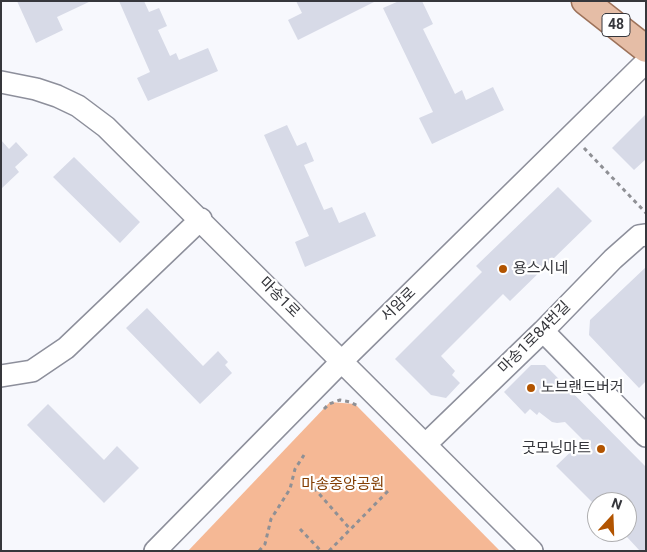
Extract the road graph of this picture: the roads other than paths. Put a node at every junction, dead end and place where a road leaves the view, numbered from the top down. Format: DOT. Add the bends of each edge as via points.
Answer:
graph roads {
  1 [pos="586,1"];
  2 [pos="646,49"];
  3 [pos="646,62"];
  4 [pos="1,82"];
  5 [pos="201,220"];
  6 [pos="646,235"];
  7 [pos="544,331"];
  8 [pos="342,361"];
  9 [pos="1,376"];
  10 [pos="646,436"];
  11 [pos="426,444"];
  12 [pos="155,551"];
  13 [pos="532,551"];
  1 -- 2 [label="main road, 48"];
  3 -- 8 [label="street, 서암로"];
  4 -- 5 [label="street, 마송1로" via="36,89 78,106 106,126"];
  5 -- 8 [label="street, 마송1로"];
  5 -- 9 [label="street" via="66,348 32,371"];
  6 -- 7 [label="street, 마송1로84번길" via="638,236 613,259"];
  7 -- 10 [label="street"];
  7 -- 11 [label="street, 마송1로84번길"];
  8 -- 11 [label="street, 마송1로"];
  8 -- 12 [label="street, 서암로"];
  11 -- 13 [label="street, 마송1로"];
}
